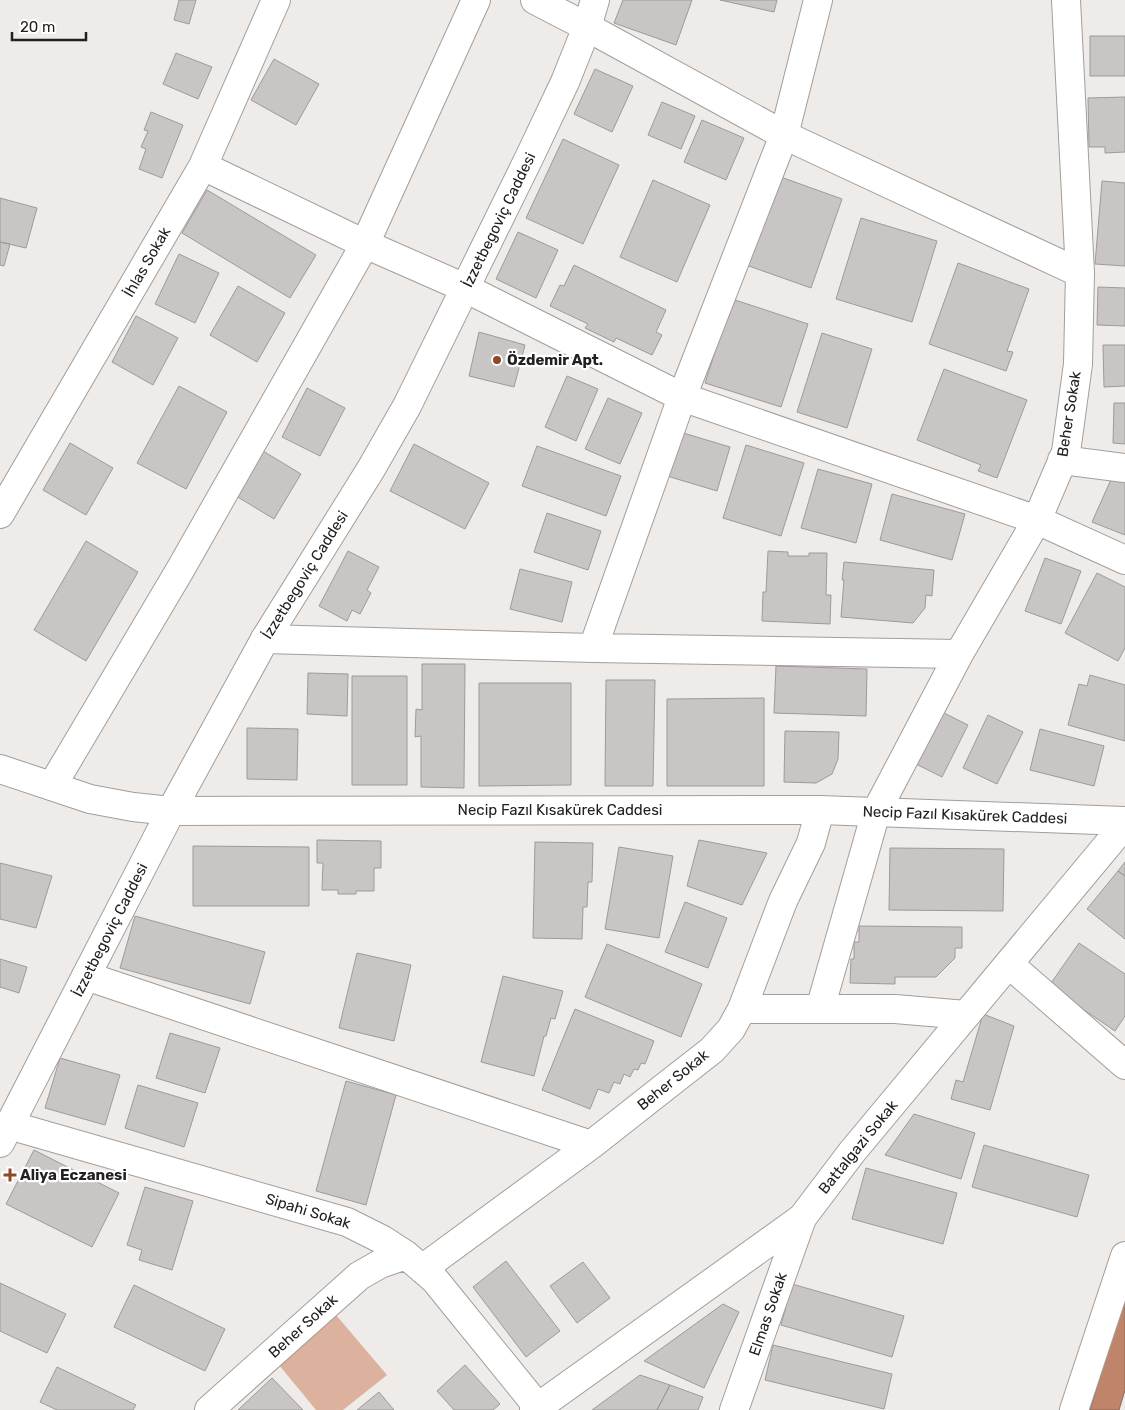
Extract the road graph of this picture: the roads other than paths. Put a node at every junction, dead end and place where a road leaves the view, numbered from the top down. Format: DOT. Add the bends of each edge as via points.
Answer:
graph roads {
  1 [pos="276,0"];
  2 [pos="476,0"];
  3 [pos="534,0"];
  4 [pos="595,0"];
  5 [pos="818,0"];
  6 [pos="1066,0"];
  7 [pos="587,27"];
  8 [pos="784,135"];
  9 [pos="203,166"];
  10 [pos="365,244"];
  11 [pos="1080,273"];
  12 [pos="465,288"];
  13 [pos="682,397"];
  14 [pos="1062,460"];
  15 [pos="1125,468"];
  16 [pos="0,514"];
  17 [pos="1037,520"];
  18 [pos="1125,560"];
  19 [pos="265,639"];
  20 [pos="593,648"];
  21 [pos="959,654"];
  22 [pos="0,769"];
  23 [pos="52,786"];
  24 [pos="820,810"];
  25 [pos="170,811"];
  26 [pos="876,812"];
  27 [pos="1125,823"];
  28 [pos="1009,964"];
  29 [pos="86,976"];
  30 [pos="742,1008"];
  31 [pos="820,1009"];
  32 [pos="966,1015"];
  33 [pos="1125,1065"];
  34 [pos="5,1134"];
  35 [pos="590,1145"];
  36 [pos="802,1218"];
  37 [pos="1125,1256"];
  38 [pos="414,1262"];
  39 [pos="536,1409"];
  40 [pos="209,1410"];
  41 [pos="734,1410"];
  42 [pos="1074,1410"];
  1 -- 9 [label="street, İhlas Sokak"];
  2 -- 10 [label="street"];
  3 -- 7 [label="street"];
  4 -- 7 [label="street, İzzetbegoviç Caddesi"];
  5 -- 8 [label="street"];
  6 -- 11 [label="street, Beher Sokak"];
  7 -- 8 [label="street"];
  7 -- 12 [label="street, İzzetbegoviç Caddesi" via="529,158"];
  8 -- 11 [label="street"];
  8 -- 13 [label="street"];
  9 -- 10 [label="street"];
  9 -- 16 [label="street, İhlas Sokak"];
  10 -- 12 [label="street"];
  10 -- 23 [label="street" via="180,570"];
  11 -- 14 [label="street, Beher Sokak" via="1078,364"];
  12 -- 13 [label="street"];
  12 -- 19 [label="street, İzzetbegoviç Caddesi" via="380,454"];
  13 -- 17 [label="street"];
  13 -- 20 [label="street"];
  14 -- 15 [label="street"];
  14 -- 17 [label="street, Beher Sokak"];
  17 -- 18 [label="street"];
  17 -- 21 [label="street, Beher Sokak"];
  19 -- 20 [label="street"];
  19 -- 25 [label="street, İzzetbegoviç Caddesi"];
  20 -- 21 [label="street"];
  21 -- 26 [label="street, Beher Sokak"];
  22 -- 23 [label="street, Necip Fazıl Kısakürek Caddesi"];
  23 -- 25 [label="street, Necip Fazıl Kısakürek Caddesi" via="112,804"];
  24 -- 25 [label="street, Necip Fazıl Kısakürek Caddesi"];
  24 -- 26 [label="street, Necip Fazıl Kısakürek Caddesi"];
  24 -- 30 [label="street, Beher Sokak" via="811,843 783,901"];
  25 -- 29 [label="street, İzzetbegoviç Caddesi"];
  26 -- 27 [label="street, Necip Fazıl Kısakürek Caddesi"];
  26 -- 31 [label="street, Beher Sokak"];
  27 -- 28 [label="street, Battalgazi Sokak"];
  28 -- 32 [label="street, Battalgazi Sokak"];
  28 -- 33 [label="street"];
  29 -- 34 [label="street, İzzetbegoviç Caddesi"];
  29 -- 35 [label="street"];
  30 -- 31 [label="street"];
  30 -- 35 [label="street, Beher Sokak" via="731,1029 712,1050"];
  31 -- 32 [label="street" via="895,1009"];
  32 -- 36 [label="street, Battalgazi Sokak" via="852,1152"];
  34 -- 38 [label="street, Sipahi Sokak" via="347,1222 383,1240"];
  35 -- 38 [label="street, Beher Sokak"];
  36 -- 39 [label="street, Battalgazi Sokak"];
  36 -- 41 [label="street, Elmas Sokak"];
  37 -- 42 [label="street"];
  38 -- 39 [label="street, Sipahi Sokak" via="435,1280"];
  38 -- 40 [label="street, Beher Sokak" via="380,1264 359,1276"];
}
